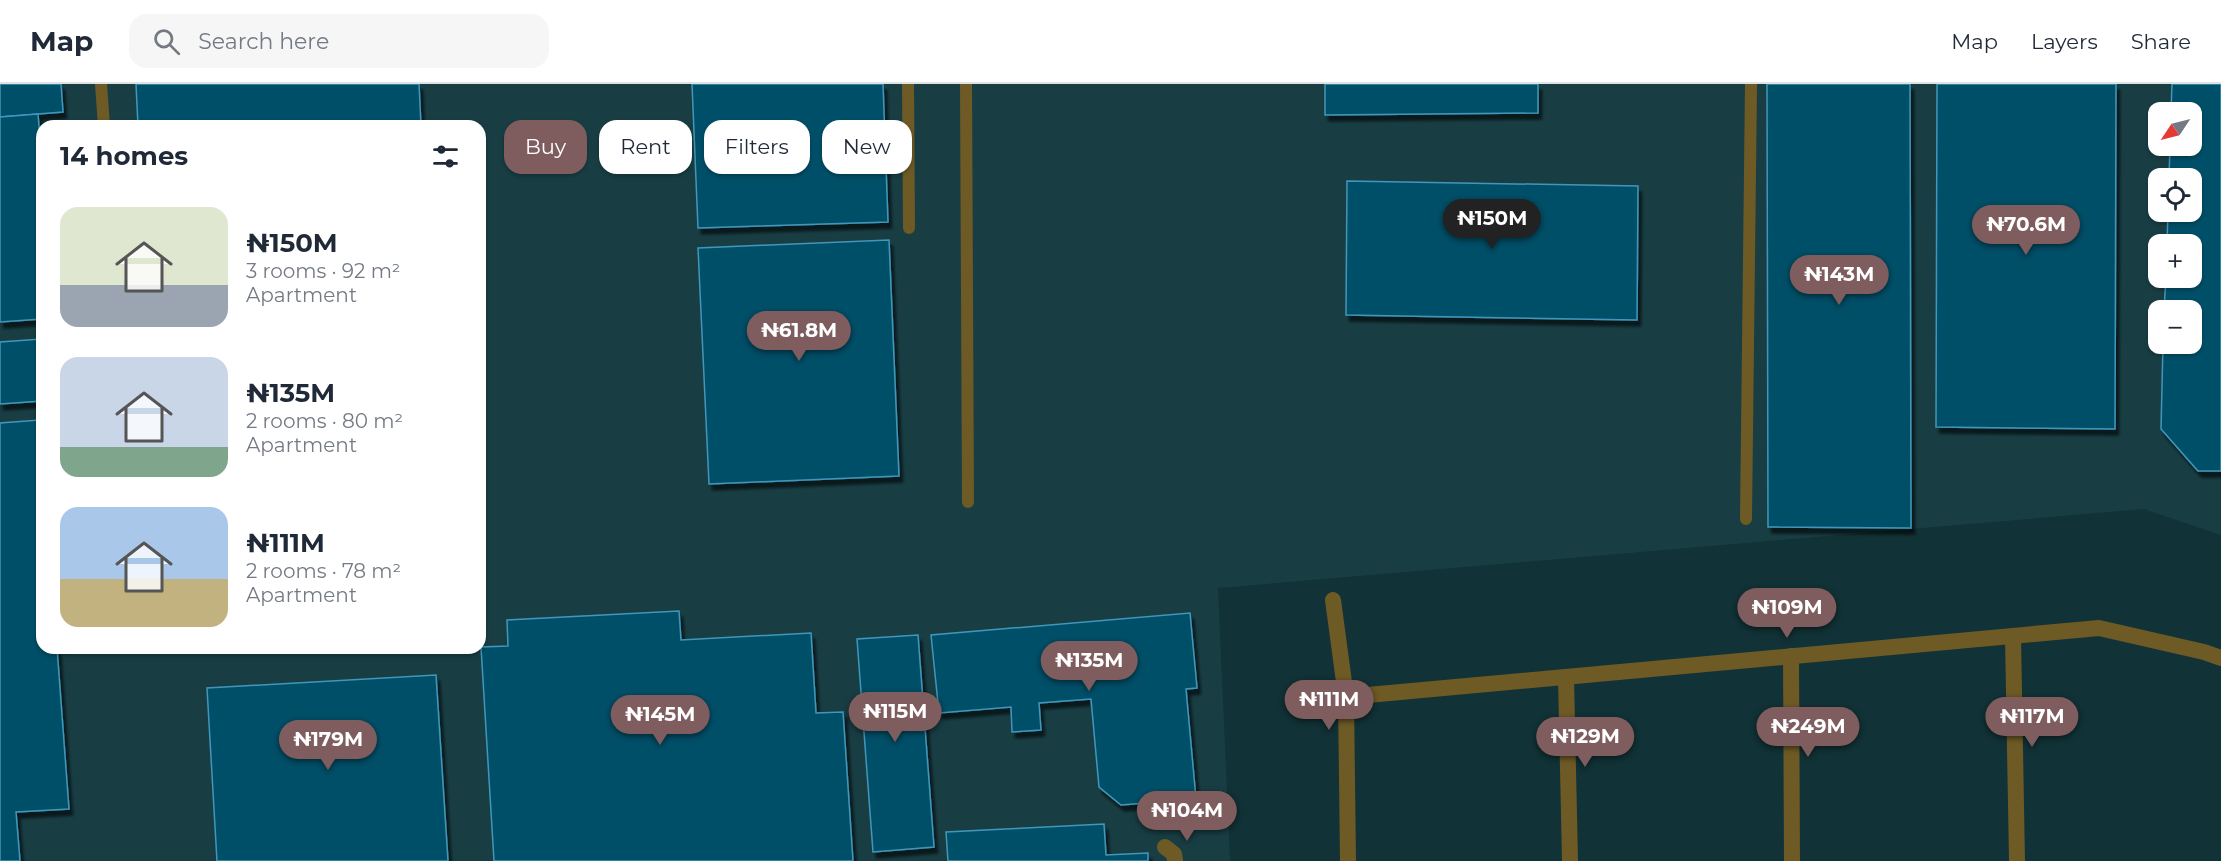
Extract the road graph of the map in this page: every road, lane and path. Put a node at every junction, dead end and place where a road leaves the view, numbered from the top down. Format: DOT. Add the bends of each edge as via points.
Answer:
graph roads {
  1 [pos="101,84"];
  2 [pos="908,84"];
  3 [pos="966,84"];
  4 [pos="1751,84"];
  5 [pos="104,120"];
  6 [pos="909,228"];
  7 [pos="968,502"];
  8 [pos="1746,519"];
  9 [pos="1333,600"];
  10 [pos="2013,636"];
  11 [pos="1791,656"];
  12 [pos="2221,658"];
  13 [pos="1566,677"];
  14 [pos="1346,697"];
  15 [pos="1165,847"];
  16 [pos="1174,861"];
  17 [pos="1348,861"];
  18 [pos="1570,861"];
  19 [pos="1792,861"];
  20 [pos="2017,861"];
  1 -- 5 [label="lane"];
  2 -- 6 [label="lane"];
  3 -- 7 [label="lane"];
  4 -- 8 [label="lane"];
  9 -- 14 [label="street"];
  10 -- 11 [label="street"];
  10 -- 12 [label="street" via="2099,628"];
  10 -- 20 [label="street"];
  11 -- 13 [label="street"];
  11 -- 19 [label="street"];
  13 -- 14 [label="street"];
  13 -- 18 [label="street"];
  14 -- 17 [label="street"];
  15 -- 16 [label="street" via="1174,854"];
}
